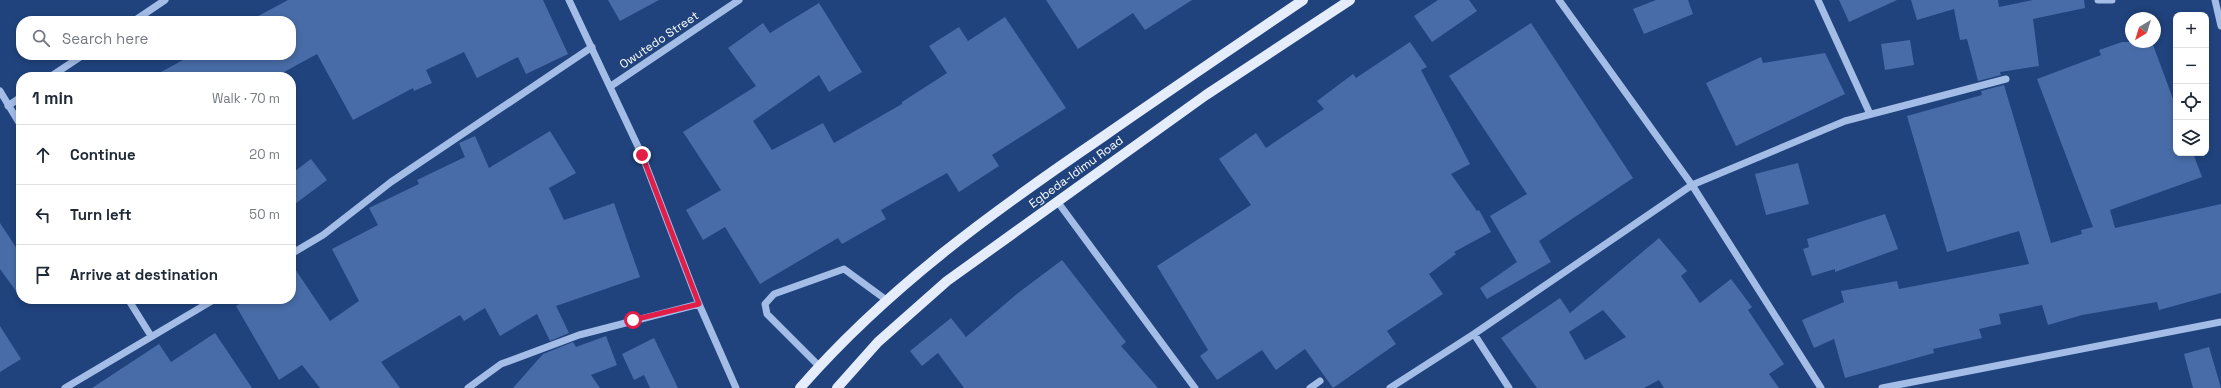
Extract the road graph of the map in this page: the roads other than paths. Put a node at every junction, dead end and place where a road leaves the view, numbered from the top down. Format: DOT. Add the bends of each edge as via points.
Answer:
graph roads {
  1 [pos="165,0"];
  2 [pos="569,0"];
  3 [pos="739,0"];
  4 [pos="1303,0"];
  5 [pos="1350,0"];
  6 [pos="1559,0"];
  7 [pos="1818,0"];
  8 [pos="2098,0"];
  9 [pos="2112,0"];
  10 [pos="2215,0"];
  11 [pos="141,16"];
  12 [pos="2221,26"];
  13 [pos="592,47"];
  14 [pos="76,60"];
  15 [pos="58,72"];
  16 [pos="2006,80"];
  17 [pos="611,86"];
  18 [pos="0,91"];
  19 [pos="16,100"];
  20 [pos="8,106"];
  21 [pos="1870,114"];
  22 [pos="16,118"];
  23 [pos="1692,185"];
  24 [pos="1057,201"];
  25 [pos="296,251"];
  26 [pos="886,299"];
  27 [pos="131,304"];
  28 [pos="206,304"];
  29 [pos="699,304"];
  30 [pos="2221,322"];
  31 [pos="1474,334"];
  32 [pos="151,336"];
  33 [pos="819,366"];
  34 [pos="1320,381"];
  35 [pos="65,388"];
  36 [pos="468,388"];
  37 [pos="736,388"];
  38 [pos="800,388"];
  39 [pos="837,388"];
  40 [pos="1195,388"];
  41 [pos="1310,388"];
  42 [pos="1390,388"];
  43 [pos="1509,388"];
  44 [pos="1821,388"];
  45 [pos="1882,388"];
  1 -- 11 [label="street"];
  2 -- 13 [label="street"];
  3 -- 17 [label="street, Owutedo Street"];
  4 -- 26 [label="main road, Egbeda-Idimu Road" via="1005,204"];
  5 -- 24 [label="main road, Egbeda-Idimu Road" via="1206,95"];
  6 -- 23 [label="street"];
  7 -- 21 [label="street"];
  8 -- 9 [label="street"];
  10 -- 12 [label="street"];
  13 -- 17 [label="street"];
  13 -- 25 [label="street" via="391,182 323,235"];
  14 -- 15 [label="street"];
  16 -- 21 [label="street"];
  17 -- 29 [label="street" via="642,155"];
  18 -- 20 [label="street"];
  19 -- 20 [label="street"];
  20 -- 22 [label="street"];
  21 -- 23 [label="street" via="1845,121"];
  23 -- 31 [label="street"];
  23 -- 44 [label="street"];
  24 -- 39 [label="main road, Egbeda-Idimu Road" via="947,281 878,342"];
  24 -- 40 [label="street"];
  26 -- 33 [label="main road, Egbeda-Idimu Road"];
  26 -- 33 [label="street" via="844,269 774,294 765,304 767,314"];
  27 -- 32 [label="street"];
  28 -- 32 [label="street"];
  29 -- 36 [label="street" via="579,335 501,364"];
  29 -- 37 [label="street"];
  30 -- 45 [label="street"];
  31 -- 42 [label="street"];
  31 -- 43 [label="street"];
  32 -- 35 [label="street"];
  33 -- 38 [label="main road, Egbeda-Idimu Road"];
  34 -- 41 [label="street"];
}
